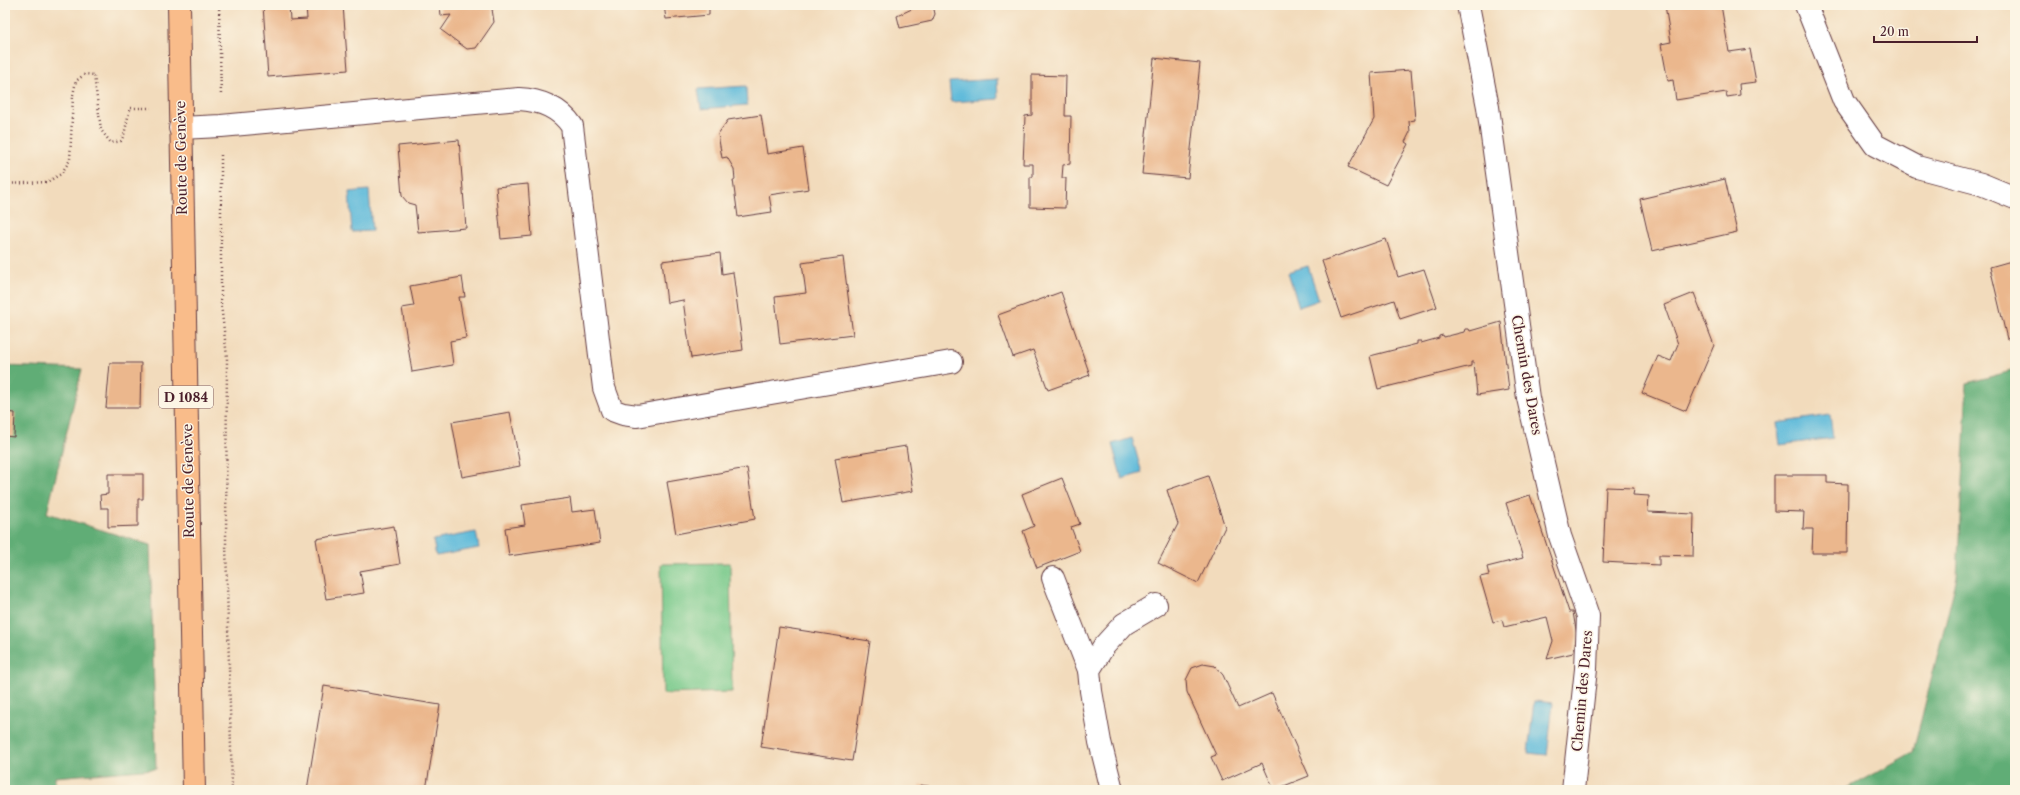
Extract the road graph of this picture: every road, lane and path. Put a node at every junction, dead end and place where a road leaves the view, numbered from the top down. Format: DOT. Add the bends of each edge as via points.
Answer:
graph roads {
  1 [pos="179,5"];
  2 [pos="219,5"];
  3 [pos="1468,5"];
  4 [pos="1806,5"];
  5 [pos="152,108"];
  6 [pos="221,126"];
  7 [pos="180,128"];
  8 [pos="5,184"];
  9 [pos="2015,198"];
  10 [pos="951,362"];
  11 [pos="1053,578"];
  12 [pos="1156,605"];
  13 [pos="1089,670"];
  14 [pos="194,790"];
  15 [pos="232,790"];
  16 [pos="1112,790"];
  17 [pos="1573,790"];
  1 -- 7 [label="main road, Route de Genève / D 1084"];
  2 -- 6 [label="path"];
  3 -- 17 [label="street, Chemin des Dares" via="1488,107 1528,398 1560,536 1588,616 1586,668"];
  4 -- 9 [label="street" via="1844,101 1875,145 1917,167 1981,184"];
  5 -- 8 [label="path" via="130,108 121,141 111,143 102,130 94,75 85,74 76,82 70,160 61,174 47,182"];
  6 -- 7 [label="street"];
  6 -- 10 [label="street" via="519,99 554,108 572,126 604,388 612,410 623,414 637,416"];
  6 -- 15 [label="path" via="222,304 227,357 226,542"];
  7 -- 14 [label="main road, Route de Genève / D 1084"];
  11 -- 13 [label="street"];
  12 -- 13 [label="street" via="1124,624 1104,646"];
  13 -- 16 [label="street" via="1100,742"];
}
